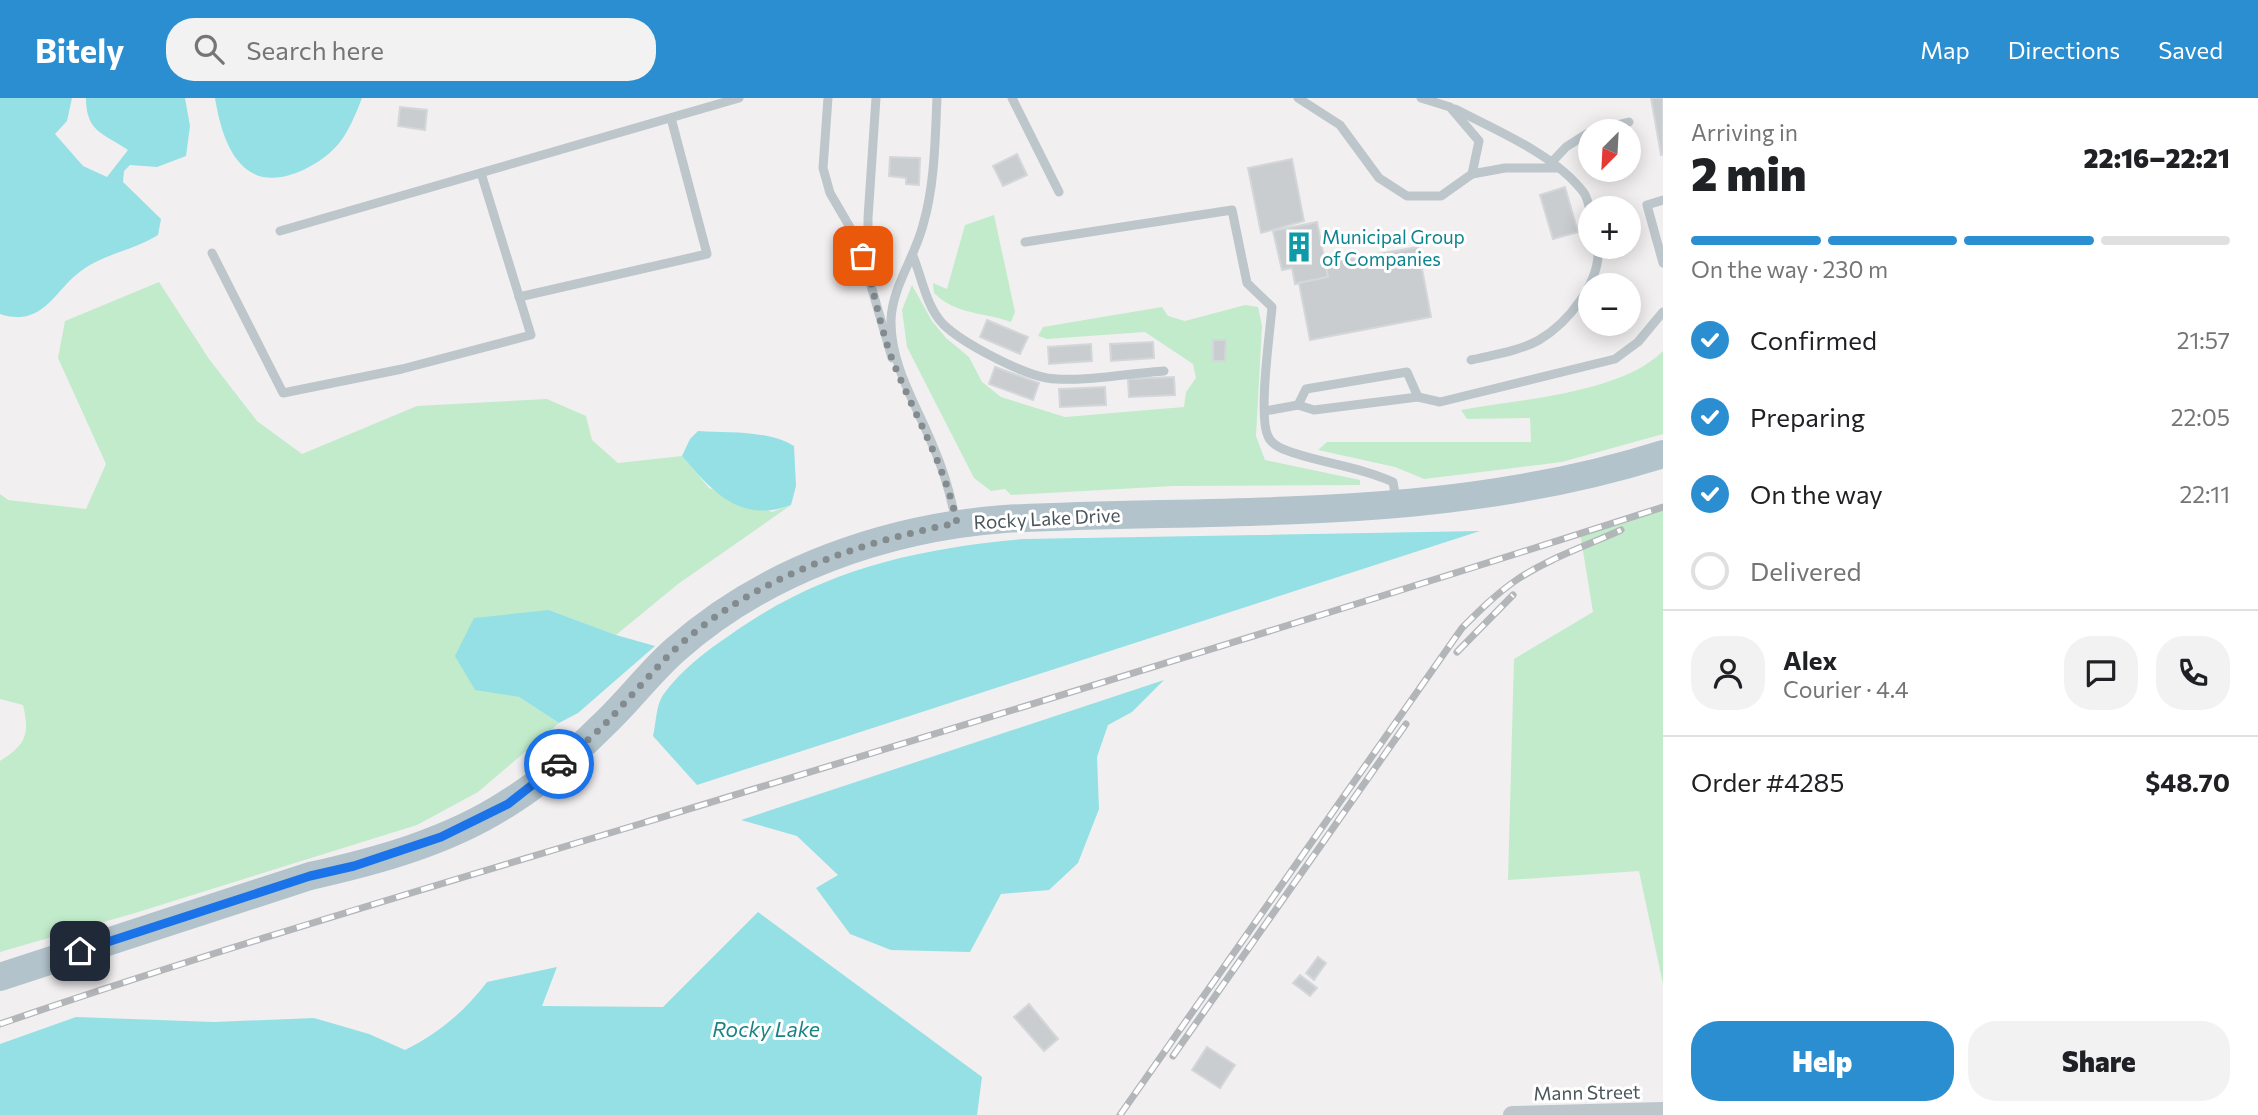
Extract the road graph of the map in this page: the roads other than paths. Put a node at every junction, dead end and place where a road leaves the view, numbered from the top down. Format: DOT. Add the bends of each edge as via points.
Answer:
graph roads {
  1 [pos="740,98"];
  2 [pos="828,98"];
  3 [pos="876,98"];
  4 [pos="937,98"];
  5 [pos="1012,98"];
  6 [pos="1298,98"];
  7 [pos="1421,98"];
  8 [pos="1450,107"];
  9 [pos="671,118"];
  10 [pos="1578,139"];
  11 [pos="1555,166"];
  12 [pos="481,173"];
  13 [pos="1472,174"];
  14 [pos="1059,192"];
  15 [pos="1585,196"];
  16 [pos="1663,200"];
  17 [pos="280,231"];
  18 [pos="1025,242"];
  19 [pos="212,253"];
  20 [pos="913,256"];
  21 [pos="1595,259"];
  22 [pos="1663,263"];
  23 [pos="868,271"];
  24 [pos="520,297"];
  25 [pos="1663,312"];
  26 [pos="1471,360"];
  27 [pos="1164,371"];
  28 [pos="908,392"];
  29 [pos="1418,397"];
  30 [pos="1298,405"];
  31 [pos="1265,411"];
  32 [pos="1663,454"];
  33 [pos="1397,504"];
  34 [pos="957,523"];
  35 [pos="0,977"];
  36 [pos="1652,1112"];
  37 [pos="1512,1115"];
  1 -- 9 [label="lane"];
  2 -- 23 [label="lane" via="823,168 830,193 858,241"];
  3 -- 23 [label="lane"];
  4 -- 20 [label="lane" via="930,191"];
  5 -- 14 [label="lane"];
  6 -- 13 [label="lane" via="1340,125 1379,178 1407,196 1441,196"];
  7 -- 8 [label="lane"];
  8 -- 11 [label="lane" via="1513,138"];
  8 -- 13 [label="lane" via="1479,141"];
  9 -- 12 [label="lane"];
  9 -- 24 [label="lane" via="706,254"];
  10 -- 11 [label="lane" via="1566,146"];
  11 -- 13 [label="lane"];
  11 -- 15 [label="lane"];
  12 -- 17 [label="lane"];
  12 -- 24 [label="lane"];
  16 -- 22 [label="lane" via="1647,205"];
  18 -- 31 [label="lane" via="1232,210 1247,282 1272,307"];
  19 -- 24 [label="lane" via="283,393 402,369 531,335"];
  20 -- 27 [label="lane" via="926,296 942,323 1009,363 1046,377"];
  20 -- 28 [label="lane" via="897,290 891,319"];
  21 -- 26 [label="lane" via="1590,285 1564,320 1538,341"];
  23 -- 28 [label="lane" via="882,330"];
  25 -- 29 [label="lane" via="1638,342 1615,359 1440,402"];
  28 -- 34 [label="lane" via="950,490"];
  29 -- 30 [label="lane" via="1314,410"];
  29 -- 30 [label="lane" via="1407,372 1307,389"];
  30 -- 31 [label="lane"];
  31 -- 33 [label="lane" via="1267,436 1276,446 1366,470 1393,482"];
  32 -- 33 [label="main road, Rocky Lake Drive" via="1525,489"];
  33 -- 34 [label="main road, Rocky Lake Drive" via="1342,510 1078,515"];
  34 -- 35 [label="main road, Rocky Lake Drive" via="853,549 748,597 673,651 602,727 533,786 484,818 354,866 310,876"];
  36 -- 37 [label="street, Mann Street"];
}
